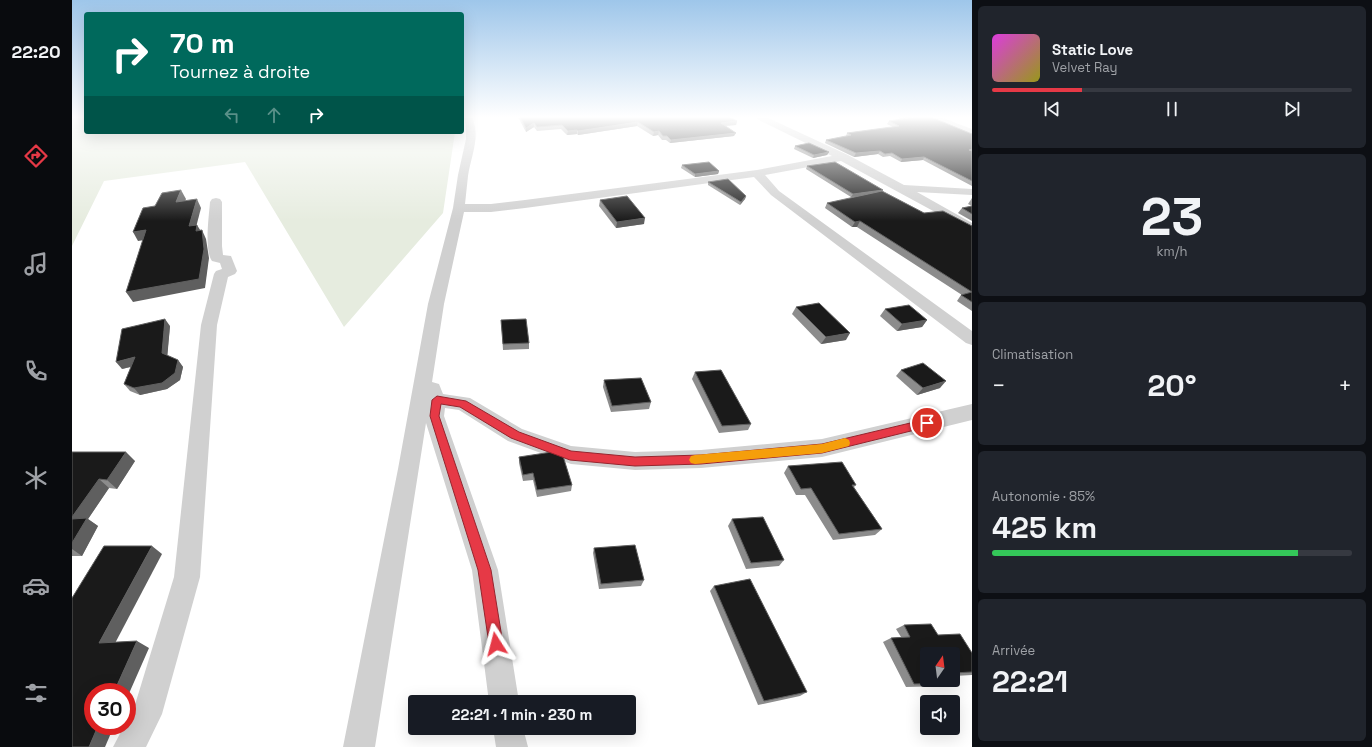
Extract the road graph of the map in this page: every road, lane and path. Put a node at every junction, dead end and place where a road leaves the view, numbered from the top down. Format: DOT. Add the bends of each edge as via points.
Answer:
graph roads {
  1 [pos="468,152"];
  2 [pos="833,152"];
  3 [pos="844,157"];
  4 [pos="757,173"];
  5 [pos="903,188"];
  6 [pos="972,192"];
  7 [pos="216,202"];
  8 [pos="459,208"];
  9 [pos="972,228"];
  10 [pos="972,339"];
  11 [pos="424,370"];
  12 [pos="437,400"];
  13 [pos="972,412"];
  14 [pos="503,695"];
  15 [pos="129,747"];
  16 [pos="359,747"];
  1 -- 8 [label="street"];
  2 -- 3 [label="street"];
  3 -- 4 [label="street"];
  3 -- 5 [label="street"];
  4 -- 8 [label="street" via="525,204"];
  4 -- 10 [label="street" via="775,193"];
  5 -- 6 [label="street"];
  5 -- 9 [label="street"];
  7 -- 15 [label="street" via="217,258 226,259 230,271 221,274 209,325 187,577 147,714"];
  8 -- 11 [label="street" via="436,304"];
  11 -- 12 [label="street"];
  11 -- 16 [label="street" via="409,469"];
  12 -- 13 [label="street" via="462,404 515,435 570,455 635,462 822,448"];
  12 -- 14 [label="street" via="434,416 485,570"];
}
